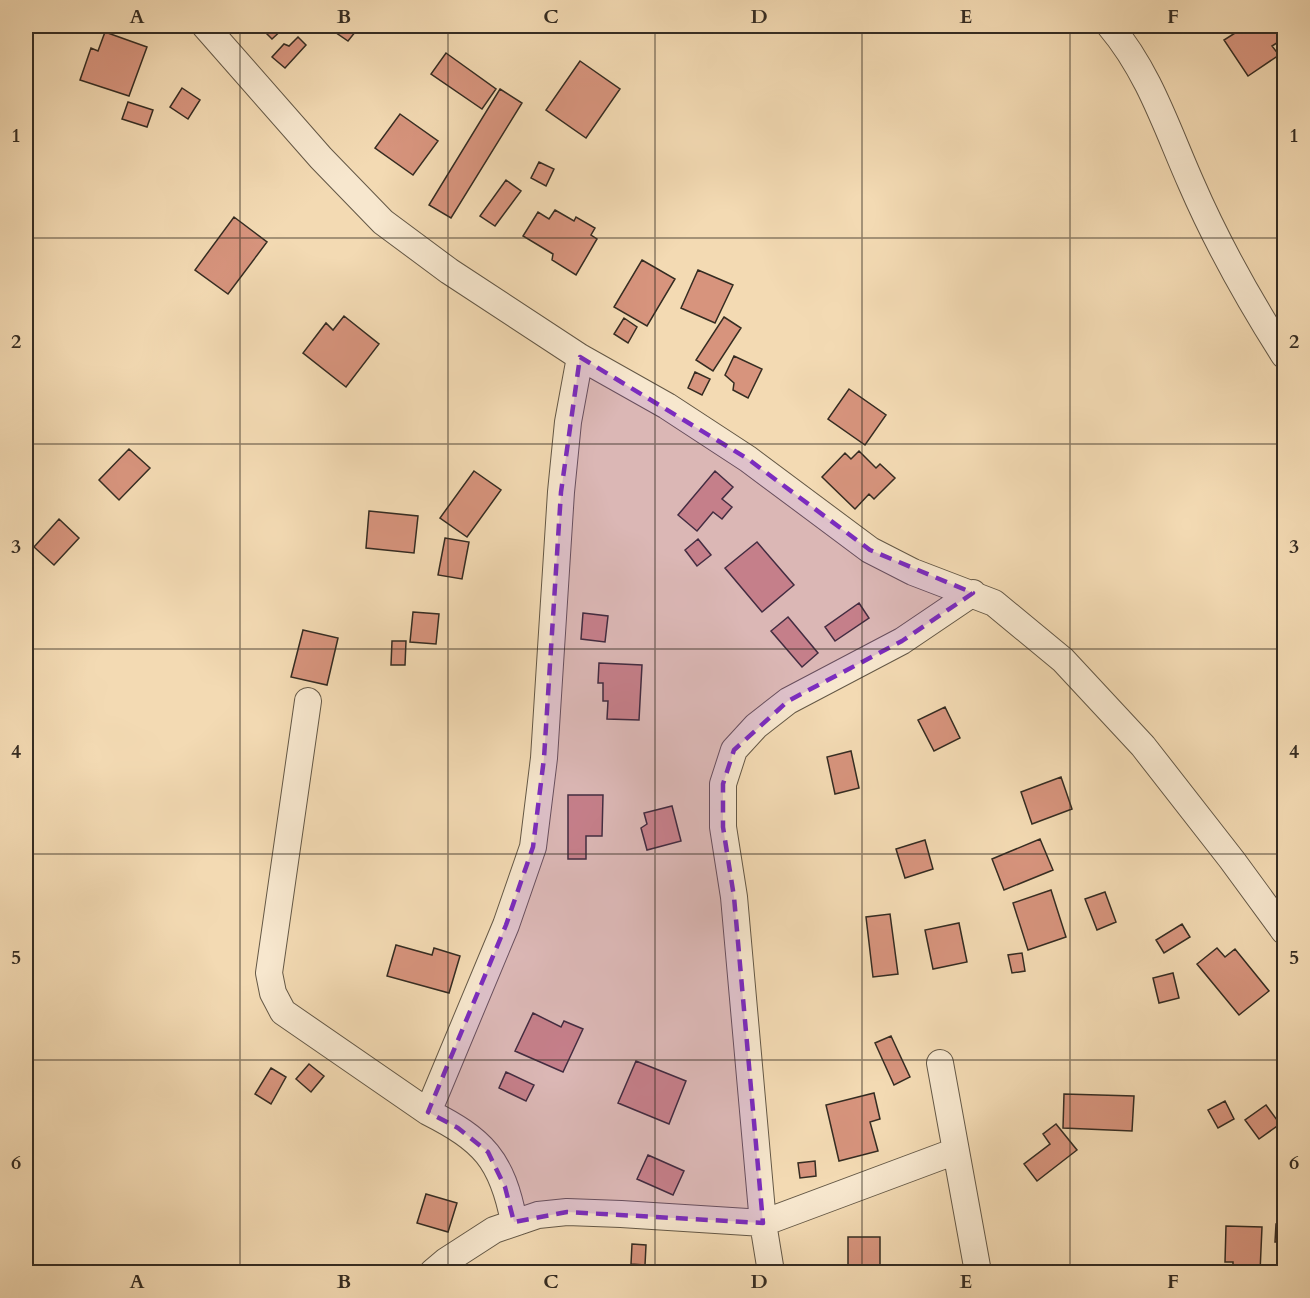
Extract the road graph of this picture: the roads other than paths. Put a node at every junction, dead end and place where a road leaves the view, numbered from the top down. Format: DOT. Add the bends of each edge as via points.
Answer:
graph roads {
  1 [pos="205,26"];
  2 [pos="1110,26"];
  3 [pos="1284,355"];
  4 [pos="580,357"];
  5 [pos="973,593"];
  6 [pos="308,700"];
  7 [pos="1284,931"];
  8 [pos="940,1063"];
  9 [pos="428,1112"];
  10 [pos="956,1151"];
  11 [pos="514,1222"];
  12 [pos="763,1223"];
  13 [pos="433,1272"];
  14 [pos="771,1272"];
  15 [pos="978,1272"];
  1 -- 4 [label="street" via="383,222 449,271"];
  2 -- 3 [label="street" via="1156,97 1191,184 1249,300"];
  4 -- 5 [label="street" via="667,406 748,459 870,550 913,572"];
  4 -- 9 [label="street" via="561,492 544,758 533,847 506,925"];
  5 -- 7 [label="street" via="994,603 1063,660 1143,746"];
  5 -- 12 [label="street" via="902,641 788,701 734,750 723,784 723,827 734,897"];
  6 -- 9 [label="street" via="269,973 273,993 283,1012"];
  8 -- 10 [label="street"];
  9 -- 11 [label="street" via="458,1128 488,1152 505,1187"];
  10 -- 12 [label="street"];
  10 -- 15 [label="street"];
  11 -- 12 [label="street" via="567,1212"];
  11 -- 13 [label="street" via="494,1230"];
  12 -- 14 [label="street"];
}
